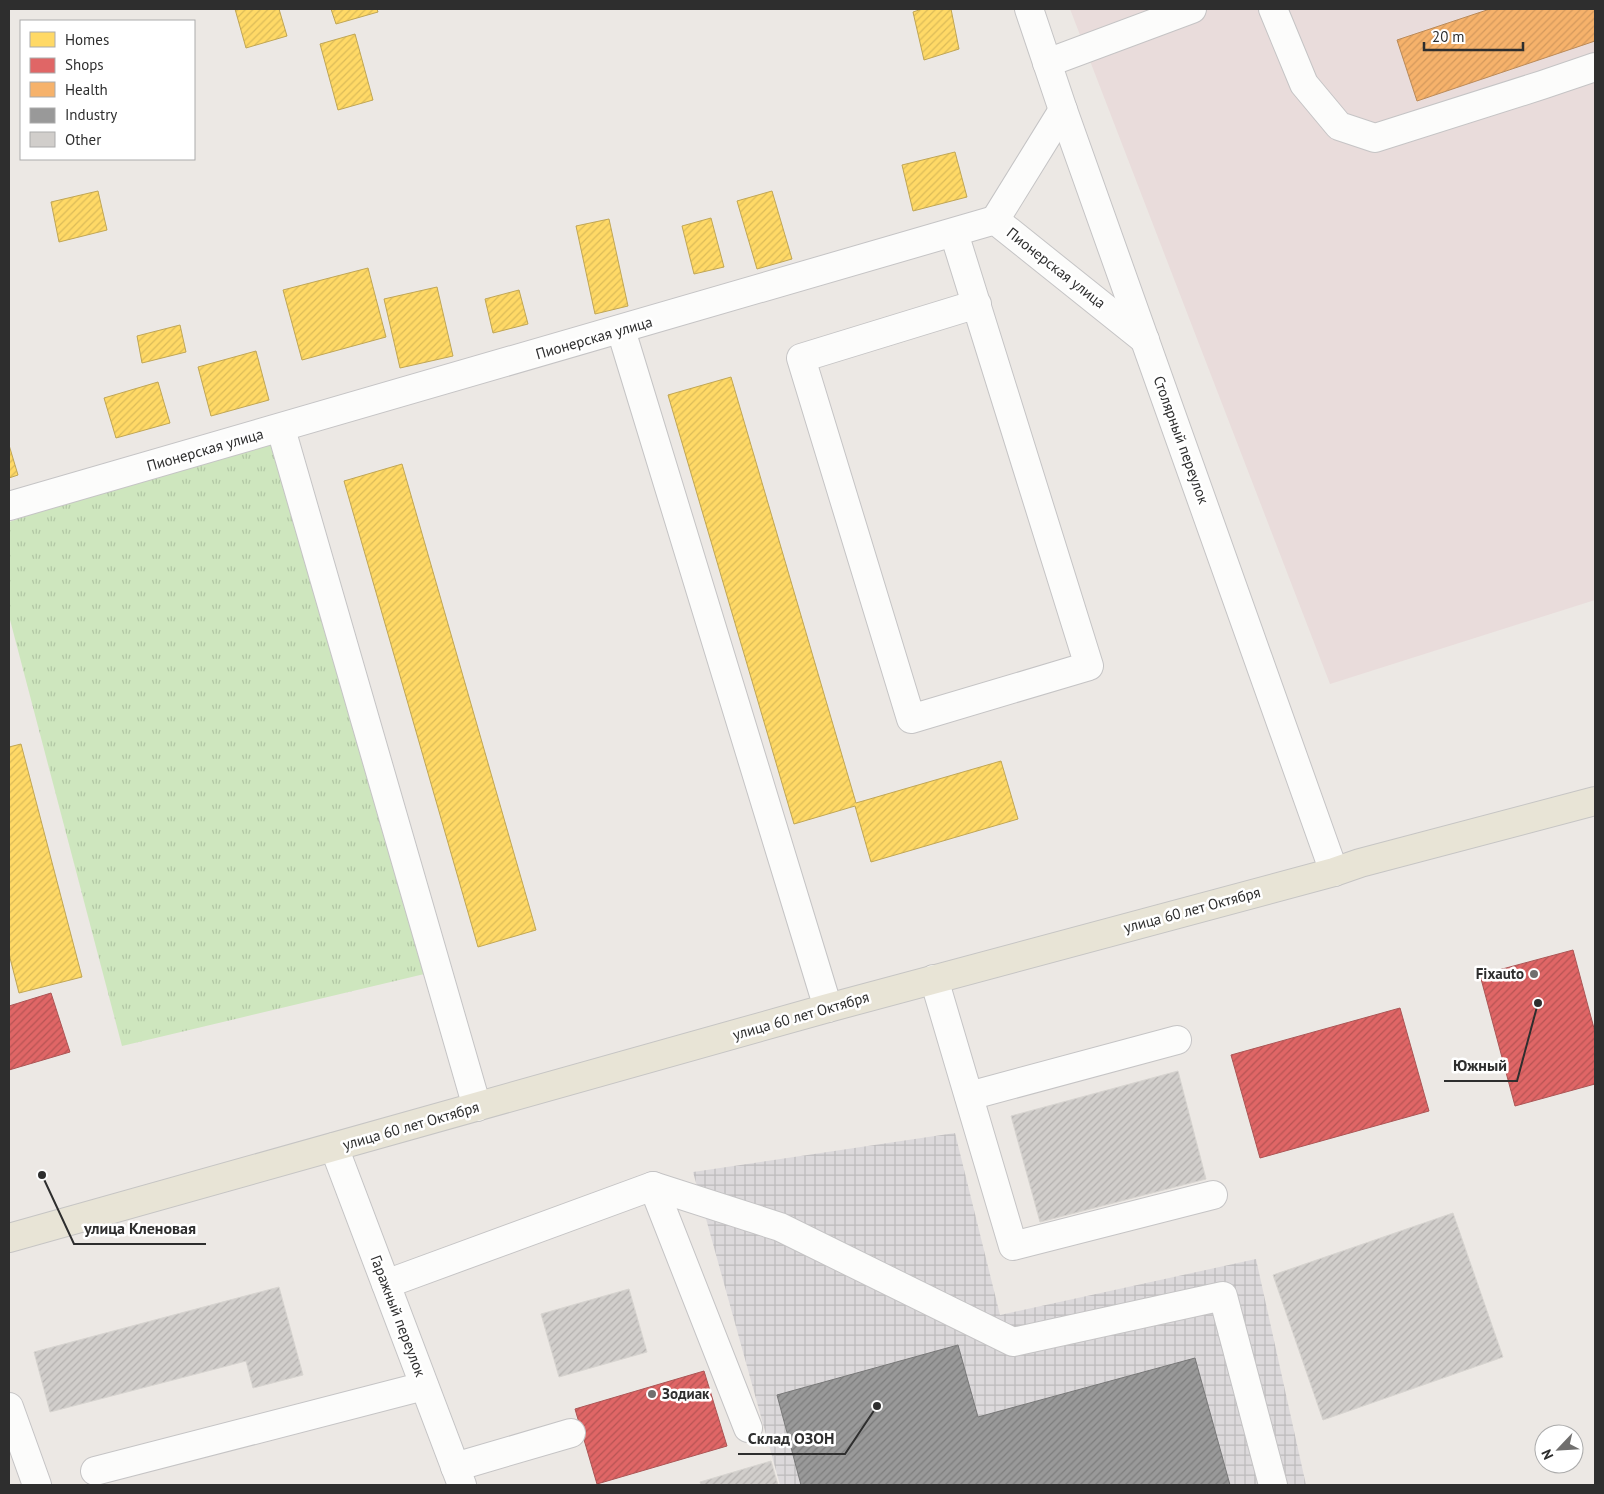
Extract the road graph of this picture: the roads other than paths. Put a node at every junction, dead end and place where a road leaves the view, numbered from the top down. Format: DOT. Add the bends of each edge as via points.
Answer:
graph roads {
  1 [pos="1029,9"];
  2 [pos="1192,9"];
  3 [pos="1273,9"];
  4 [pos="1047,63"];
  5 [pos="1595,67"];
  6 [pos="1063,110"];
  7 [pos="995,220"];
  8 [pos="954,233"];
  9 [pos="977,304"];
  10 [pos="621,330"];
  11 [pos="1145,340"];
  12 [pos="281,428"];
  13 [pos="9,506"];
  14 [pos="1595,801"];
  15 [pos="1334,872"];
  16 [pos="934,979"];
  17 [pos="828,1008"];
  18 [pos="1177,1040"];
  19 [pos="969,1096"];
  20 [pos="477,1107"];
  21 [pos="334,1148"];
  22 [pos="653,1186"];
  23 [pos="1213,1195"];
  24 [pos="9,1238"];
  25 [pos="386,1284"];
  26 [pos="424,1386"];
  27 [pos="9,1406"];
  28 [pos="748,1428"];
  29 [pos="571,1433"];
  30 [pos="95,1471"];
  31 [pos="459,1476"];
  32 [pos="37,1485"];
  33 [pos="1273,1485"];
  1 -- 4 [label="street, Столярный переулок"];
  2 -- 4 [label="street"];
  3 -- 5 [label="street" via="1304,84 1339,126 1375,138"];
  4 -- 6 [label="street, Столярный переулок"];
  6 -- 7 [label="street"];
  6 -- 11 [label="street, Столярный переулок"];
  7 -- 8 [label="street, Пионерская улица"];
  7 -- 11 [label="street, Пионерская улица"];
  8 -- 9 [label="street"];
  8 -- 10 [label="street, Пионерская улица"];
  9 -- 9 [label="street" via="1089,666 911,719 801,358"];
  10 -- 12 [label="street, Пионерская улица"];
  10 -- 17 [label="street"];
  11 -- 15 [label="street, Столярный переулок"];
  12 -- 13 [label="street, Пионерская улица"];
  12 -- 20 [label="street"];
  14 -- 15 [label="main road, улица 60 лет Октября"];
  15 -- 16 [label="main road, улица 60 лет Октября"];
  16 -- 17 [label="main road, улица 60 лет Октября"];
  16 -- 19 [label="street"];
  17 -- 20 [label="main road, улица 60 лет Октября"];
  18 -- 19 [label="street"];
  19 -- 23 [label="street" via="1013,1246"];
  20 -- 21 [label="main road, улица 60 лет Октября"];
  21 -- 24 [label="main road, улица 60 лет Октября"];
  21 -- 25 [label="street, Гаражный переулок"];
  22 -- 25 [label="street"];
  22 -- 28 [label="street"];
  22 -- 33 [label="street" via="780,1227 1013,1342 1223,1296"];
  25 -- 26 [label="street, Гаражный переулок"];
  26 -- 30 [label="street"];
  26 -- 31 [label="street, Гаражный переулок"];
  27 -- 32 [label="street"];
  29 -- 31 [label="street"];
}
